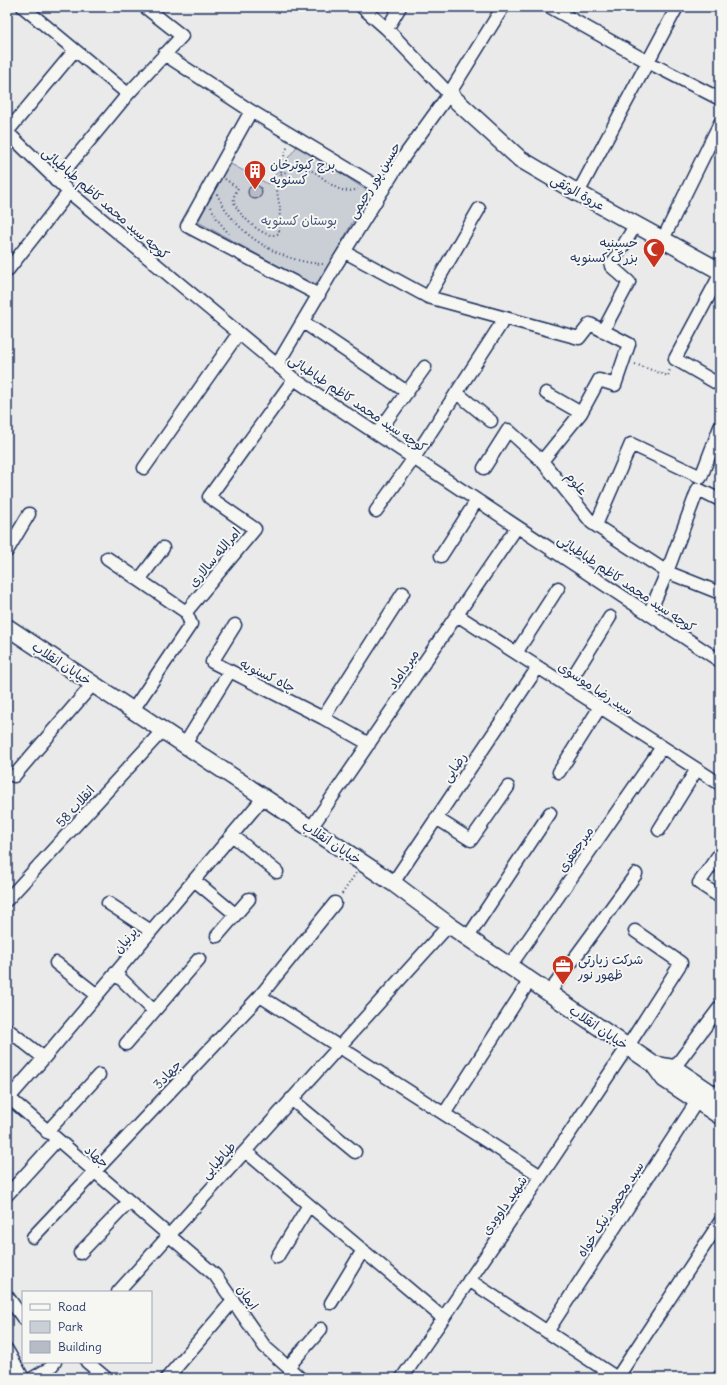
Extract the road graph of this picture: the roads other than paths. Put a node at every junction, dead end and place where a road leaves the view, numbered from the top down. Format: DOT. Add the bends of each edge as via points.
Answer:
graph roads {
  1 [pos="23,7"];
  2 [pos="144,7"];
  3 [pos="362,7"];
  4 [pos="400,7"];
  5 [pos="503,7"];
  6 [pos="550,7"];
  7 [pos="677,7"];
  8 [pos="387,29"];
  9 [pos="75,50"];
  10 [pos="164,54"];
  11 [pos="648,62"];
  12 [pos="128,94"];
  13 [pos="449,94"];
  14 [pos="720,98"];
  15 [pos="251,111"];
  16 [pos="720,123"];
  17 [pos="7,132"];
  18 [pos="56,181"];
  19 [pos="382,190"];
  20 [pos="69,192"];
  21 [pos="578,193"];
  22 [pos="479,209"];
  23 [pos="636,224"];
  24 [pos="663,239"];
  25 [pos="345,252"];
  26 [pos="7,271"];
  27 [pos="720,271"];
  28 [pos="720,276"];
  29 [pos="319,294"];
  30 [pos="428,297"];
  31 [pos="505,318"];
  32 [pos="303,322"];
  33 [pos="603,331"];
  34 [pos="238,334"];
  35 [pos="276,365"];
  36 [pos="425,367"];
  37 [pos="294,379"];
  38 [pos="720,385"];
  39 [pos="407,392"];
  40 [pos="546,393"];
  41 [pos="457,394"];
  42 [pos="581,413"];
  43 [pos="491,421"];
  44 [pos="720,427"];
  45 [pos="377,434"];
  46 [pos="717,447"];
  47 [pos="414,458"];
  48 [pos="542,461"];
  49 [pos="144,468"];
  50 [pos="484,468"];
  51 [pos="702,477"];
  52 [pos="698,489"];
  53 [pos="477,500"];
  54 [pos="720,500"];
  55 [pos="376,511"];
  56 [pos="30,514"];
  57 [pos="596,525"];
  58 [pos="517,527"];
  59 [pos="163,548"];
  60 [pos="7,551"];
  61 [pos="441,556"];
  62 [pos="107,558"];
  63 [pos="667,572"];
  64 [pos="139,580"];
  65 [pos="558,588"];
  66 [pos="403,593"];
  67 [pos="720,593"];
  68 [pos="186,612"];
  69 [pos="649,614"];
  70 [pos="457,615"];
  71 [pos="610,617"];
  72 [pos="235,625"];
  73 [pos="7,627"];
  74 [pos="516,653"];
  75 [pos="720,661"];
  76 [pos="538,667"];
  77 [pos="230,672"];
  78 [pos="93,684"];
  79 [pos="567,686"];
  80 [pos="600,707"];
  81 [pos="133,710"];
  82 [pos="323,718"];
  83 [pos="163,730"];
  84 [pos="185,744"];
  85 [pos="369,744"];
  86 [pos="662,747"];
  87 [pos="696,769"];
  88 [pos="559,772"];
  89 [pos="14,776"];
  90 [pos="720,784"];
  91 [pos="508,787"];
  92 [pos="264,797"];
  93 [pos="550,813"];
  94 [pos="436,818"];
  95 [pos="311,828"];
  96 [pos="659,830"];
  97 [pos="232,835"];
  98 [pos="720,853"];
  99 [pos="277,872"];
  100 [pos="636,874"];
  101 [pos="194,880"];
  102 [pos="393,883"];
  103 [pos="720,897"];
  104 [pos="249,899"];
  105 [pos="7,900"];
  106 [pos="108,903"];
  107 [pos="335,903"];
  108 [pos="235,914"];
  109 [pos="449,925"];
  110 [pos="151,931"];
  111 [pos="635,931"];
  112 [pos="217,936"];
  113 [pos="468,937"];
  114 [pos="199,959"];
  115 [pos="56,963"];
  116 [pos="510,966"];
  117 [pos="115,973"];
  118 [pos="530,980"];
  119 [pos="549,993"];
  120 [pos="97,995"];
  121 [pos="260,996"];
  122 [pos="720,1007"];
  123 [pos="154,1011"];
  124 [pos="7,1029"];
  125 [pos="126,1044"];
  126 [pos="628,1046"];
  127 [pos="339,1047"];
  128 [pos="44,1058"];
  129 [pos="653,1064"];
  130 [pos="674,1068"];
  131 [pos="99,1074"];
  132 [pos="708,1093"];
  133 [pos="8,1098"];
  134 [pos="291,1099"];
  135 [pos="720,1099"];
  136 [pos="444,1114"];
  137 [pos="720,1116"];
  138 [pos="47,1132"];
  139 [pos="57,1140"];
  140 [pos="245,1151"];
  141 [pos="355,1152"];
  142 [pos="94,1172"];
  143 [pos="541,1176"];
  144 [pos="7,1195"];
  145 [pos="129,1202"];
  146 [pos="309,1205"];
  147 [pos="720,1222"];
  148 [pos="168,1236"];
  149 [pos="33,1237"];
  150 [pos="363,1250"];
  151 [pos="80,1253"];
  152 [pos="277,1257"];
  153 [pos="469,1280"];
  154 [pos="119,1291"];
  155 [pos="7,1296"];
  156 [pos="234,1302"];
  157 [pos="331,1303"];
  158 [pos="22,1317"];
  159 [pos="443,1318"];
  160 [pos="321,1329"];
  161 [pos="547,1332"];
  162 [pos="7,1350"];
  163 [pos="88,1363"];
  164 [pos="52,1367"];
  165 [pos="288,1367"];
  166 [pos="23,1378"];
  167 [pos="34,1378"];
  168 [pos="106,1378"];
  169 [pos="167,1378"];
  170 [pos="300,1378"];
  171 [pos="402,1378"];
  172 [pos="617,1378"];
  1 -- 9 [label="street"];
  2 -- 10 [label="street" via="182,36"];
  3 -- 8 [label="street"];
  4 -- 8 [label="street"];
  5 -- 13 [label="street, حسین پور رحیمی"];
  6 -- 11 [label="street"];
  7 -- 11 [label="street"];
  8 -- 13 [label="street"];
  9 -- 12 [label="street"];
  9 -- 17 [label="street"];
  10 -- 12 [label="street"];
  10 -- 15 [label="street"];
  11 -- 14 [label="street"];
  11 -- 21 [label="street"];
  12 -- 18 [label="street"];
  13 -- 19 [label="street, حسین پور رحیمی"];
  13 -- 21 [label="main road, عروة الوثقی" via="520,159"];
  15 -- 19 [label="street"];
  15 -- 29 [label="street" via="186,226"];
  16 -- 24 [label="street"];
  17 -- 18 [label="street, کوچه سید محمد کاظم طباطبائی"];
  18 -- 20 [label="street, کوچه سید محمد کاظم طباطبائی"];
  19 -- 25 [label="street, حسین پور رحیمی"];
  20 -- 26 [label="street"];
  20 -- 34 [label="street, کوچه سید محمد کاظم طباطبائی"];
  21 -- 23 [label="main road, عروة الوثقی"];
  22 -- 30 [label="street"];
  23 -- 24 [label="main road, عروة الوثقی"];
  23 -- 33 [label="street" via="610,266 629,282"];
  24 -- 27 [label="main road, عروة الوثقی"];
  25 -- 29 [label="street, حسین پور رحیمی"];
  25 -- 30 [label="street"];
  28 -- 38 [label="street" via="675,359"];
  29 -- 32 [label="street, حسین پور رحیمی"];
  30 -- 31 [label="street"];
  31 -- 33 [label="street" via="579,338 590,324"];
  31 -- 41 [label="street"];
  32 -- 35 [label="street, حسین پور رحیمی"];
  32 -- 39 [label="street"];
  33 -- 42 [label="street" via="629,344 615,385 599,380"];
  34 -- 35 [label="street, کوچه سید محمد کاظم طباطبائی"];
  34 -- 49 [label="street"];
  35 -- 37 [label="street, کوچه سید محمد کاظم طباطبائی"];
  36 -- 39 [label="street"];
  37 -- 45 [label="street, کوچه سید محمد کاظم طباطبائی"];
  37 -- 68 [label="street, امرالله سالاری" via="209,497 255,529"];
  39 -- 45 [label="street"];
  40 -- 42 [label="street"];
  41 -- 43 [label="street"];
  41 -- 47 [label="street"];
  42 -- 48 [label="street"];
  44 -- 46 [label="street"];
  45 -- 47 [label="street, کوچه سید محمد کاظم طباطبائی"];
  46 -- 51 [label="street"];
  47 -- 53 [label="street, کوچه سید محمد کاظم طباطبائی"];
  47 -- 55 [label="street"];
  48 -- 50 [label="street, علوم" via="508,430"];
  48 -- 57 [label="street, علوم"];
  51 -- 52 [label="street"];
  51 -- 57 [label="street" via="631,444"];
  52 -- 54 [label="street"];
  52 -- 63 [label="street"];
  53 -- 58 [label="street, کوچه سید محمد کاظم طباطبائی"];
  53 -- 61 [label="street"];
  56 -- 60 [label="street"];
  57 -- 63 [label="street, علوم"];
  58 -- 69 [label="street, کوچه سید محمد کاظم طباطبائی"];
  58 -- 70 [label="street, میرداماد"];
  59 -- 64 [label="street"];
  62 -- 64 [label="street"];
  63 -- 67 [label="street, علوم"];
  63 -- 69 [label="street"];
  64 -- 68 [label="street"];
  65 -- 74 [label="street"];
  66 -- 82 [label="street"];
  68 -- 81 [label="street" via="191,624"];
  69 -- 75 [label="street, کوچه سید محمد کاظم طباطبائی"];
  70 -- 74 [label="street, سید رضا موسوی"];
  70 -- 85 [label="street, میرداماد"];
  71 -- 79 [label="street"];
  72 -- 77 [label="street" via="212,662"];
  73 -- 78 [label="main road, خیابان انقلاب"];
  74 -- 76 [label="street, سید رضا موسوی"];
  76 -- 79 [label="street, سید رضا موسوی"];
  76 -- 94 [label="street, رضایی"];
  77 -- 82 [label="street, چاه کسنویه"];
  77 -- 84 [label="street, چاه کسنویه"];
  78 -- 81 [label="main road, خیابان انقلاب"];
  78 -- 89 [label="street"];
  79 -- 80 [label="street, سید رضا موسوی"];
  80 -- 86 [label="street, سید رضا موسوی"];
  80 -- 88 [label="street"];
  81 -- 83 [label="main road, خیابان انقلاب"];
  82 -- 85 [label="street, چاه کسنویه"];
  83 -- 84 [label="main road, خیابان انقلاب"];
  83 -- 105 [label="street, انقلاب 58"];
  84 -- 92 [label="main road, خیابان انقلاب"];
  85 -- 95 [label="street, میرداماد"];
  86 -- 87 [label="street, سید رضا موسوی"];
  86 -- 116 [label="street, میرجعفری"];
  87 -- 90 [label="street, سید رضا موسوی"];
  87 -- 96 [label="street"];
  91 -- 94 [label="street" via="471,840"];
  92 -- 95 [label="main road, خیابان انقلاب"];
  92 -- 97 [label="street, پرنیان"];
  93 -- 113 [label="street"];
  94 -- 102 [label="street, رضایی"];
  95 -- 102 [label="main road, خیابان انقلاب"];
  97 -- 99 [label="street"];
  97 -- 101 [label="street, پرنیان"];
  98 -- 103 [label="street" via="699,883"];
  100 -- 119 [label="street"];
  101 -- 108 [label="street"];
  101 -- 110 [label="street, پرنیان"];
  102 -- 109 [label="main road, خیابان انقلاب"];
  104 -- 108 [label="street"];
  106 -- 110 [label="street"];
  107 -- 121 [label="street, جهاد3"];
  108 -- 112 [label="street"];
  109 -- 113 [label="main road, خیابان انقلاب"];
  109 -- 127 [label="street, طباطبایی"];
  110 -- 117 [label="street, پرنیان"];
  111 -- 126 [label="street, شهید داوودی" via="680,963"];
  113 -- 116 [label="main road, خیابان انقلاب"];
  114 -- 123 [label="street"];
  115 -- 120 [label="street"];
  116 -- 118 [label="main road, خیابان انقلاب"];
  117 -- 120 [label="street, پرنیان"];
  117 -- 123 [label="street"];
  118 -- 119 [label="main road, خیابان انقلاب"];
  118 -- 136 [label="street"];
  119 -- 126 [label="main road, خیابان انقلاب"];
  120 -- 128 [label="street, پرنیان"];
  121 -- 127 [label="street"];
  121 -- 142 [label="street, جهاد3"];
  122 -- 130 [label="street"];
  123 -- 125 [label="street"];
  124 -- 128 [label="street"];
  126 -- 129 [label="main road, خیابان انقلاب"];
  126 -- 143 [label="street, شهید داوودی"];
  127 -- 134 [label="street, طباطبایی"];
  127 -- 136 [label="street"];
  128 -- 133 [label="street, پرنیان"];
  129 -- 130 [label="main road, خیابان انقلاب"];
  129 -- 132 [label="main road, خیابان انقلاب" via="664,1079"];
  130 -- 132 [label="main road, خیابان انقلاب"];
  131 -- 138 [label="street"];
  132 -- 135 [label="main road, خیابان انقلاب"];
  132 -- 137 [label="main road, خیابان انقلاب"];
  132 -- 161 [label="street, سید محمود نیک خواه"];
  133 -- 138 [label="street, جهاد"];
  134 -- 140 [label="street, طباطبایی"];
  134 -- 141 [label="street"];
  136 -- 143 [label="street"];
  138 -- 139 [label="street, جهاد"];
  139 -- 142 [label="street, جهاد"];
  139 -- 144 [label="street"];
  140 -- 146 [label="street"];
  140 -- 148 [label="street, طباطبایی"];
  142 -- 145 [label="street, جهاد"];
  142 -- 149 [label="street, جهاد3"];
  143 -- 153 [label="street, شهید داوودی"];
  145 -- 148 [label="street, جهاد"];
  145 -- 151 [label="street"];
  146 -- 150 [label="street"];
  146 -- 152 [label="street"];
  147 -- 172 [label="street"];
  148 -- 154 [label="street, طباطبایی"];
  148 -- 156 [label="street, ایمان" via="215,1275"];
  150 -- 157 [label="street"];
  150 -- 159 [label="street"];
  153 -- 159 [label="street, شهید داوودی"];
  153 -- 161 [label="street"];
  155 -- 158 [label="street"];
  156 -- 165 [label="street, ایمان" via="265,1347"];
  156 -- 169 [label="street"];
  159 -- 171 [label="street, شهید داوودی"];
  160 -- 165 [label="street"];
  161 -- 172 [label="street"];
  162 -- 166 [label="street"];
  163 -- 168 [label="street"];
  164 -- 167 [label="street"];
  165 -- 170 [label="street, ایمان"];
}
